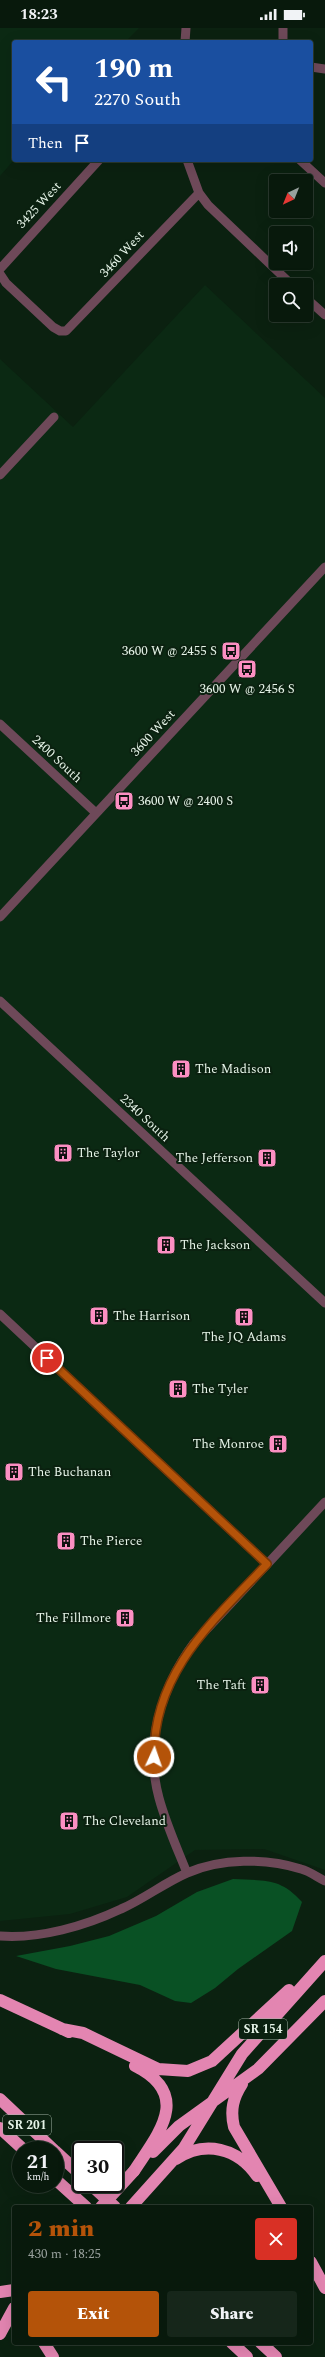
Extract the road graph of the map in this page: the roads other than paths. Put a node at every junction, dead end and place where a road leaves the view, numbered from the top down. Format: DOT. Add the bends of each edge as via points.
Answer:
graph roads {
  1 [pos="186,28"];
  2 [pos="283,28"];
  3 [pos="185,40"];
  4 [pos="283,40"];
  5 [pos="313,67"];
  6 [pos="325,69"];
  7 [pos="96,162"];
  8 [pos="187,162"];
  9 [pos="302,162"];
  10 [pos="325,183"];
  11 [pos="199,192"];
  12 [pos="0,269"];
  13 [pos="0,274"];
  14 [pos="284,278"];
  15 [pos="313,304"];
  16 [pos="325,315"];
  17 [pos="54,417"];
  18 [pos="0,475"];
  19 [pos="325,567"];
  20 [pos="0,724"];
  21 [pos="96,813"];
  22 [pos="0,917"];
  23 [pos="0,1001"];
  24 [pos="325,1303"];
  25 [pos="0,1314"];
  26 [pos="325,1502"];
  27 [pos="267,1564"];
  28 [pos="187,1872"];
  29 [pos="325,1881"];
  30 [pos="0,1936"];
  31 [pos="325,1957"];
  32 [pos="325,1961"];
  33 [pos="0,2000"];
  34 [pos="325,2001"];
  35 [pos="62,2029"];
  36 [pos="246,2078"];
  37 [pos="0,2099"];
  38 [pos="210,2104"];
  39 [pos="0,2128"];
  40 [pos="14,2141"];
  41 [pos="45,2141"];
  42 [pos="64,2159"];
  43 [pos="173,2161"];
  44 [pos="72,2166"];
  45 [pos="134,2171"];
  46 [pos="64,2187"];
  47 [pos="100,2193"];
  48 [pos="84,2205"];
  49 [pos="103,2205"];
  50 [pos="113,2205"];
  51 [pos="133,2205"];
  52 [pos="275,2205"];
  53 [pos="280,2205"];
  54 [pos="313,2266"];
  55 [pos="313,2268"];
  56 [pos="325,2288"];
  57 [pos="12,2290"];
  58 [pos="0,2292"];
  59 [pos="12,2312"];
  60 [pos="12,2325"];
  61 [pos="45,2345"];
  62 [pos="234,2345"];
  63 [pos="263,2345"];
  64 [pos="53,2357"];
  65 [pos="247,2357"];
  66 [pos="276,2357"];
  1 -- 3 [label="street"];
  2 -- 4 [label="street"];
  5 -- 6 [label="street"];
  7 -- 12 [label="street, 3425 West"];
  8 -- 11 [label="street"];
  9 -- 10 [label="street"];
  11 -- 13 [label="street, 3460 West" via="72,326 63,332 53,327 6,283"];
  11 -- 14 [label="street" via="222,220"];
  15 -- 16 [label="street"];
  17 -- 18 [label="street"];
  19 -- 21 [label="street, 3600 West"];
  20 -- 21 [label="street, 2400 South"];
  21 -- 22 [label="street, 3600 West"];
  23 -- 24 [label="street, 2340 South"];
  25 -- 27 [label="street"];
  26 -- 27 [label="street"];
  27 -- 28 [label="street" via="194,1643 181,1661 162,1702 154,1745 154,1770 163,1813"];
  28 -- 29 [label="street" via="218,1864 254,1861 302,1869"];
  28 -- 30 [label="street" via="121,1909 86,1923 44,1933"];
  31 -- 35 [label="highway" via="217,2056 206,2064 188,2071 171,2072 158,2069 82,2033"];
  32 -- 38 [label="highway, SR 154" via="242,2054"];
  33 -- 35 [label="highway"];
  34 -- 36 [label="highway, SR 154"];
  35 -- 45 [label="highway" via="144,2070 164,2090 167,2106 164,2123"];
  36 -- 38 [label="highway, SR 154"];
  36 -- 53 [label="highway" via="233,2101 233,2121 237,2134"];
  37 -- 41 [label="highway, SR 201"];
  38 -- 43 [label="highway, SR 154" via="193,2134"];
  38 -- 45 [label="highway, SR 154" via="179,2126"];
  39 -- 40 [label="highway, SR 201"];
  42 -- 44 [label="highway, SR 201"];
  43 -- 51 [label="highway, SR 154"];
  43 -- 52 [label="highway" via="189,2152 203,2149 215,2148 230,2152 253,2170"];
  45 -- 49 [label="highway, SR 154, bridge"];
  46 -- 48 [label="highway"];
  47 -- 50 [label="highway"];
  54 -- 56 [label="highway"];
  55 -- 56 [label="highway"];
  57 -- 58 [label="highway"];
  59 -- 60 [label="highway" via="0,2334"];
  61 -- 64 [label="highway"];
  62 -- 65 [label="highway"];
  63 -- 66 [label="highway"];
}
